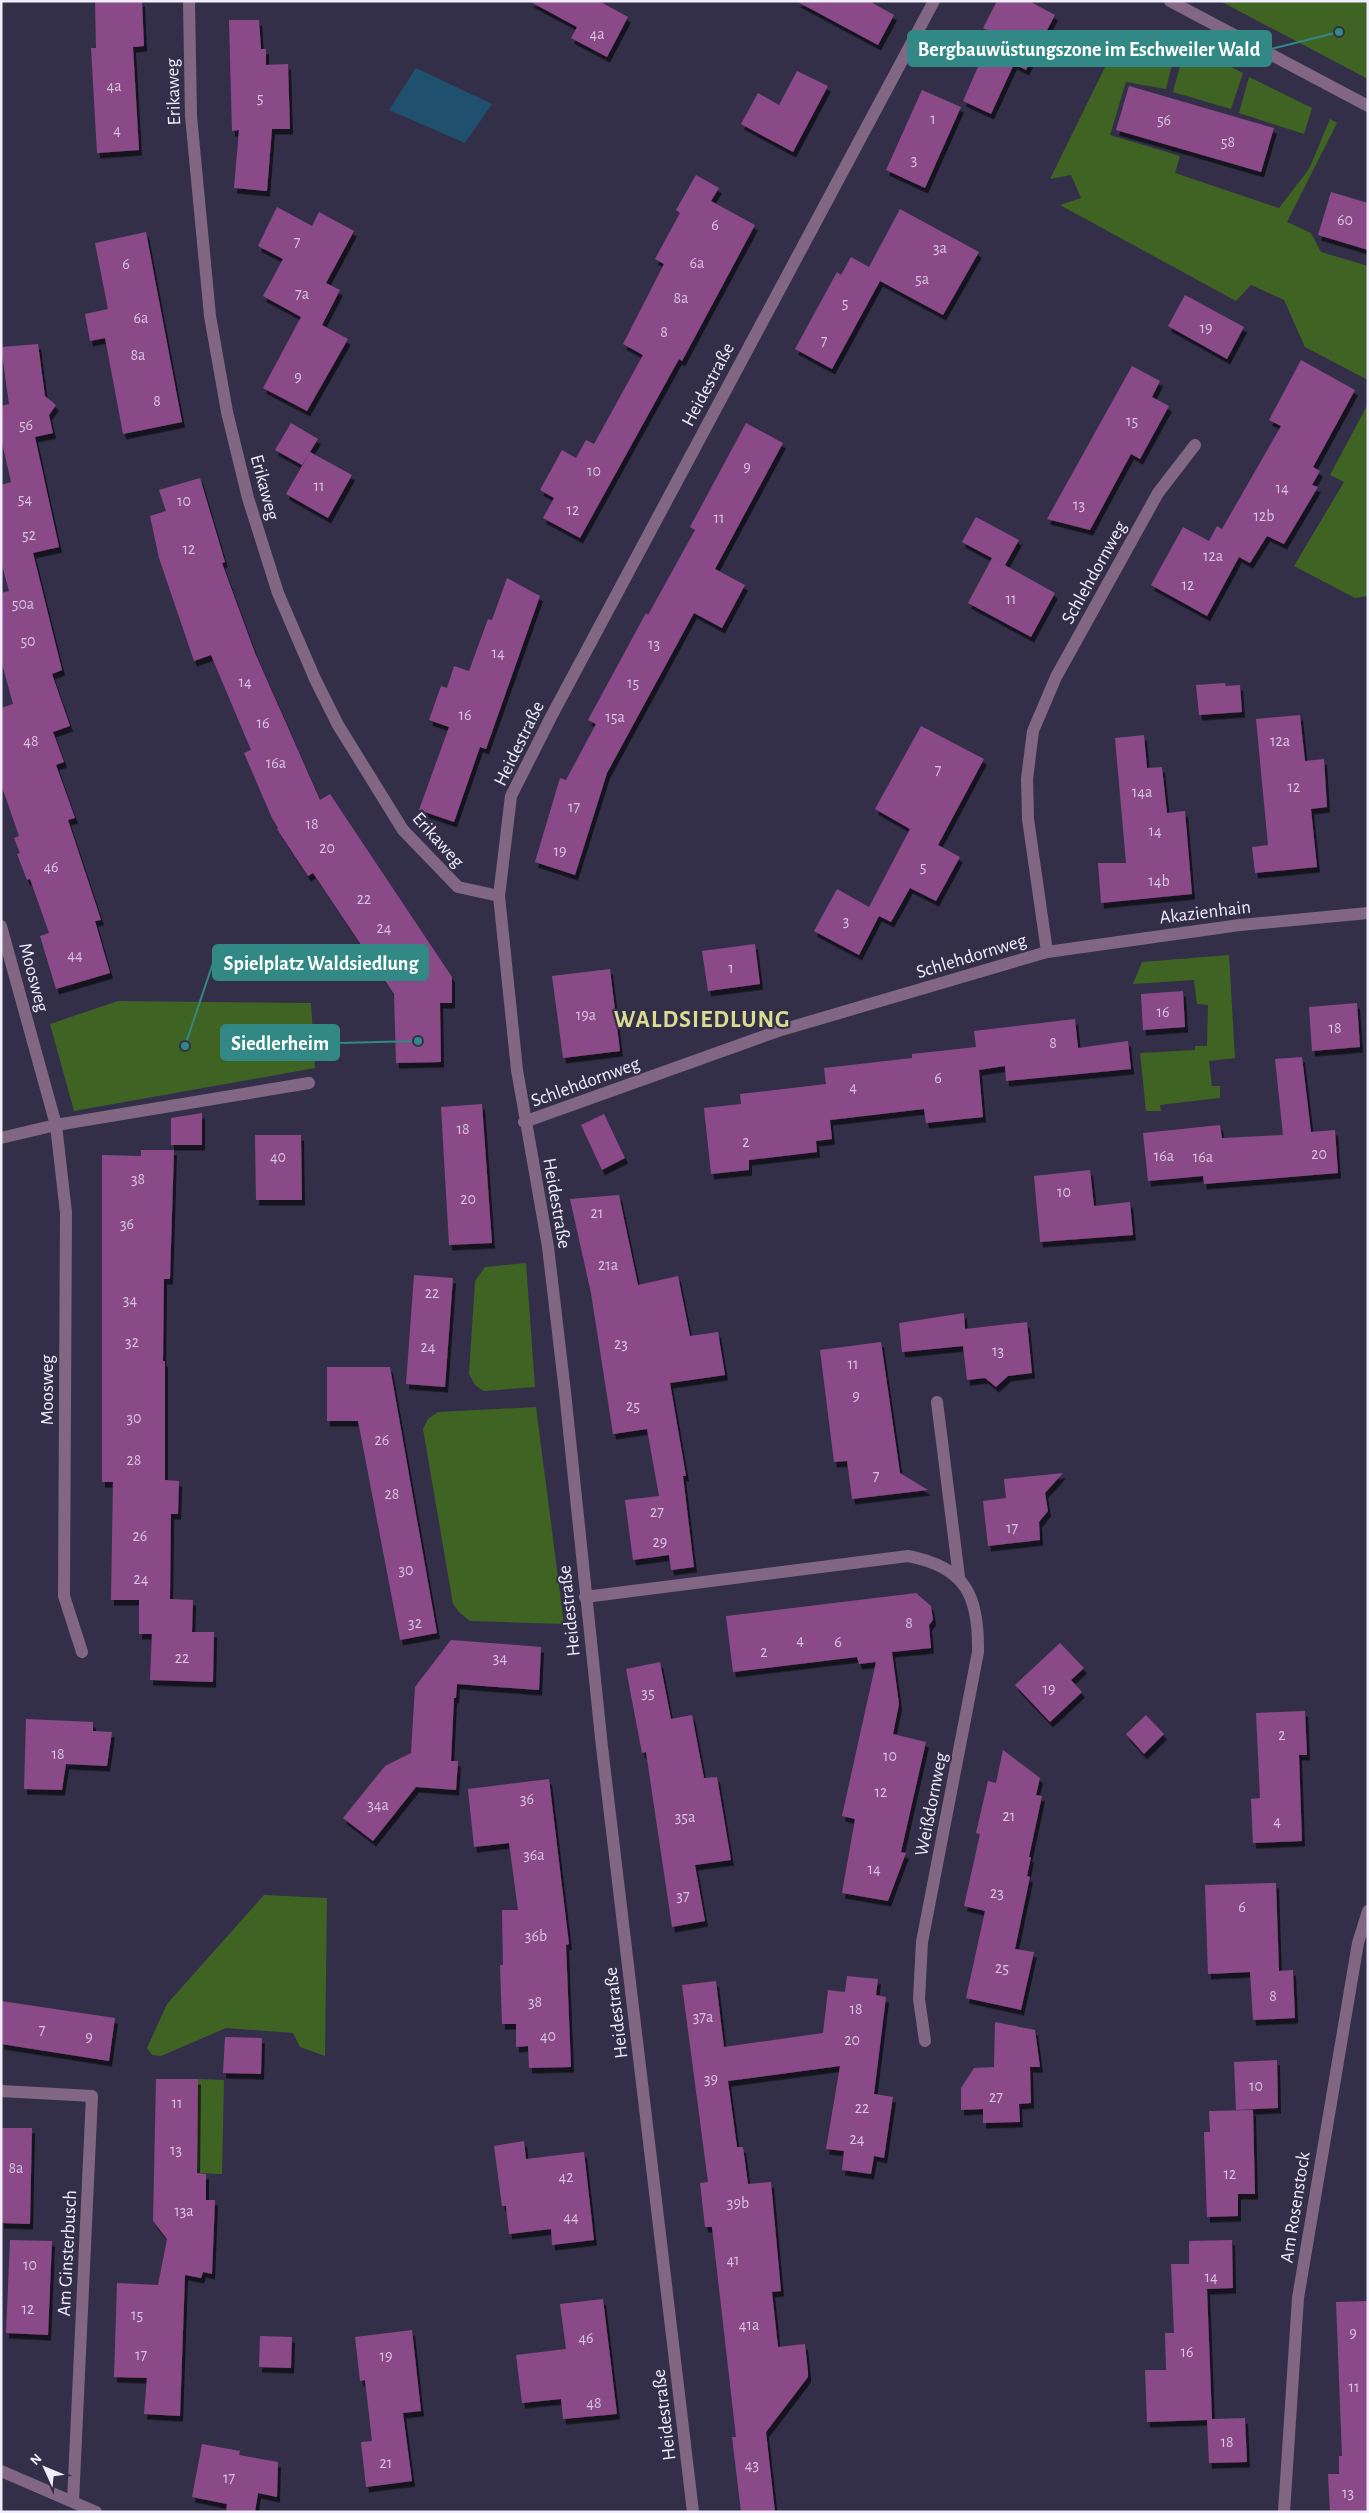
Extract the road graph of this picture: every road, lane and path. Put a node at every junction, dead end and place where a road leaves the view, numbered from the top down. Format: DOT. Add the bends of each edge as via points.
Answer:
graph roads {
  1 [pos="189,1"];
  2 [pos="934,1"];
  3 [pos="1170,1"];
  4 [pos="1368,106"];
  5 [pos="1195,445"];
  6 [pos="499,896"];
  7 [pos="1368,913"];
  8 [pos="1,926"];
  9 [pos="1047,952"];
  10 [pos="309,1083"];
  11 [pos="524,1122"];
  12 [pos="56,1126"];
  13 [pos="1,1138"];
  14 [pos="938,1402"];
  15 [pos="959,1577"];
  16 [pos="585,1597"];
  17 [pos="82,1652"];
  18 [pos="1368,1911"];
  19 [pos="925,2041"];
  20 [pos="1,2091"];
  21 [pos="1,2471"];
  22 [pos="73,2502"];
  23 [pos="96,2512"];
  24 [pos="694,2512"];
  25 [pos="1284,2512"];
  1 -- 6 [label="street, Erikaweg" via="190,116 210,316 227,412 248,498 278,593 338,725 403,830 458,887"];
  2 -- 6 [label="street, Heidestraße" via="556,706 511,796"];
  3 -- 4 [label="street"];
  5 -- 9 [label="street, Schlehdornweg" via="1158,493 1056,677 1034,731 1027,779 1028,819"];
  6 -- 11 [label="street, Heidestraße"];
  7 -- 9 [label="street, Akazienhain" via="1231,926"];
  8 -- 12 [label="street, Moosweg"];
  9 -- 11 [label="street, Schlehdornweg" via="778,1031"];
  10 -- 12 [label="street"];
  11 -- 16 [label="street, Heidestraße" via="549,1257"];
  12 -- 13 [label="street"];
  12 -- 17 [label="street, Moosweg" via="66,1213 64,1596"];
  14 -- 15 [label="street, Weißdornweg"];
  15 -- 16 [label="street" via="930,1560 908,1556"];
  15 -- 19 [label="street, Weißdornweg" via="975,1607 979,1624 978,1652 922,1942 919,1999"];
  16 -- 24 [label="street, Heidestraße"];
  18 -- 25 [label="street, Am Rosenstock" via="1358,1943 1298,2298"];
  20 -- 22 [label="street, Am Ginsterbusch" via="92,2096"];
  21 -- 22 [label="street"];
  22 -- 23 [label="street"];
}
